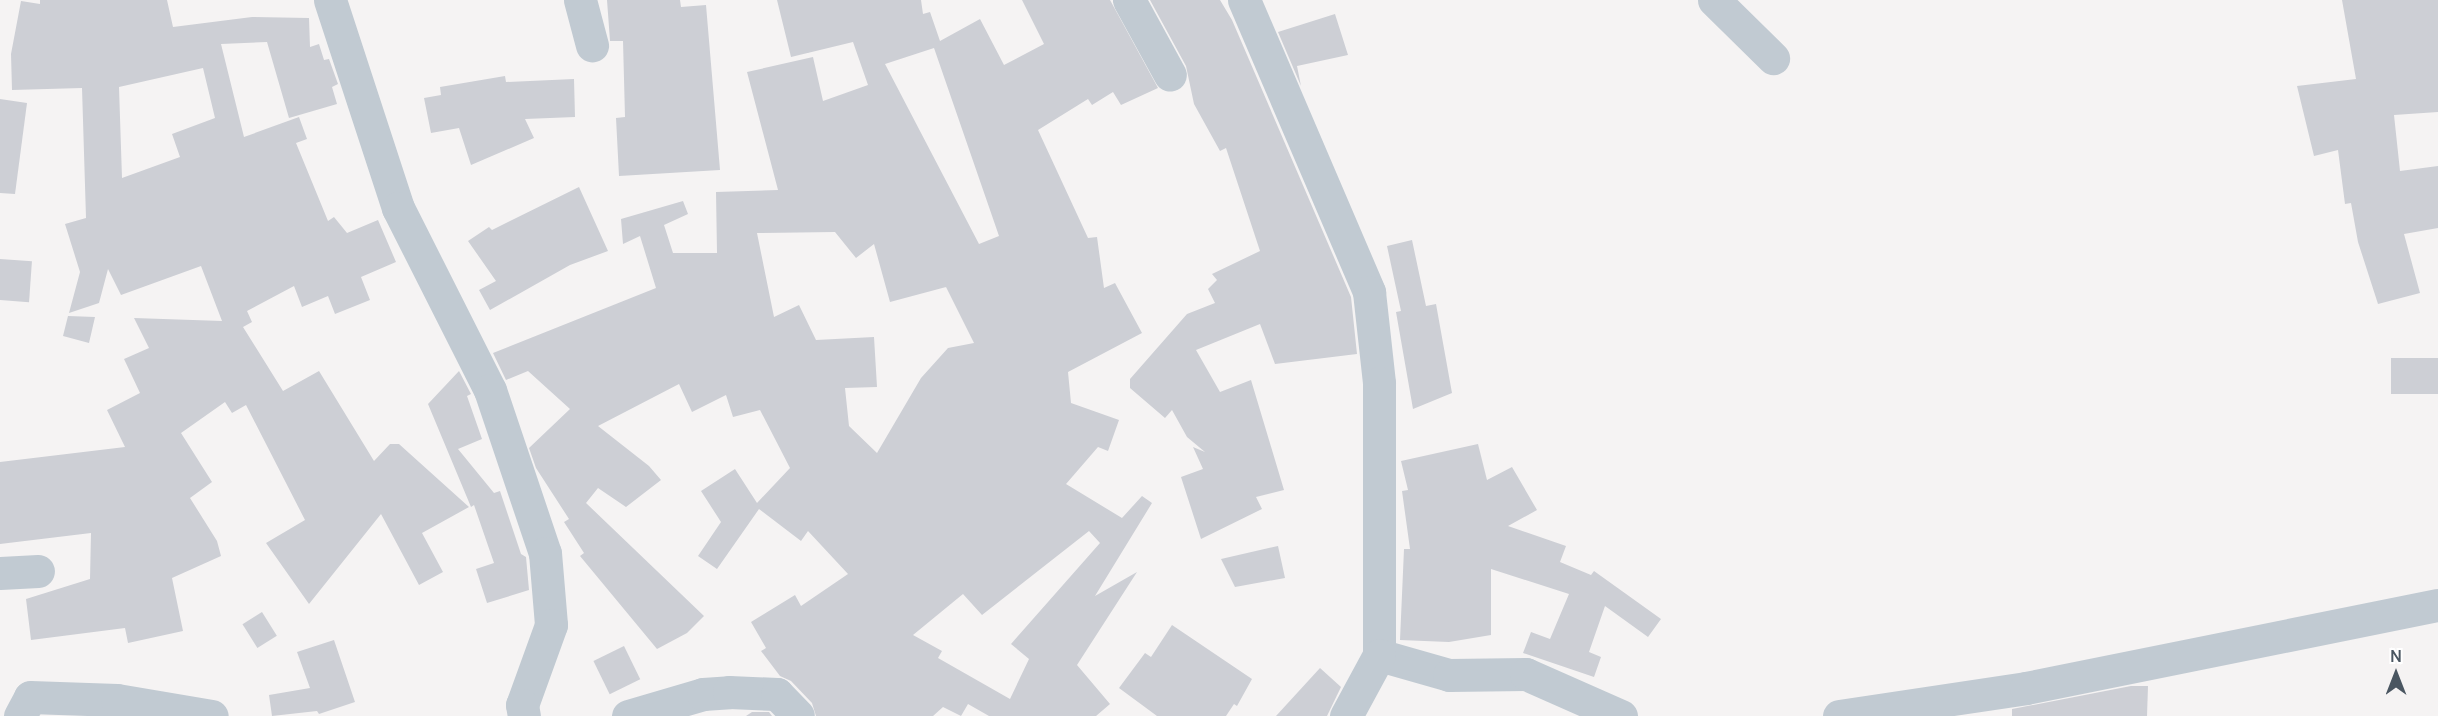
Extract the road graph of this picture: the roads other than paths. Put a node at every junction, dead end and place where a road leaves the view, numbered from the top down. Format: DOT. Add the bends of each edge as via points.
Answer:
graph roads {
  1 [pos="330,0"];
  2 [pos="580,0"];
  3 [pos="1129,0"];
  4 [pos="1244,0"];
  5 [pos="1714,0"];
  6 [pos="592,45"];
  7 [pos="1773,58"];
  8 [pos="1170,75"];
  9 [pos="38,571"];
  10 [pos="0,573"];
  11 [pos="2438,605"];
  12 [pos="1379,655"];
  13 [pos="20,716"];
  14 [pos="212,716"];
  15 [pos="524,716"];
  16 [pos="628,716"];
  17 [pos="798,716"];
  18 [pos="1346,716"];
  19 [pos="1621,716"];
  20 [pos="1839,716"];
  1 -- 15 [label="street" via="398,208 490,390 545,553 551,625 522,705"];
  2 -- 6 [label="street"];
  3 -- 8 [label="street"];
  4 -- 12 [label="street" via="1369,292 1380,404"];
  5 -- 7 [label="street"];
  9 -- 10 [label="street"];
  11 -- 20 [label="street" via="2026,688"];
  12 -- 18 [label="street"];
  12 -- 19 [label="street" via="1449,675 1526,674"];
  13 -- 14 [label="street" via="30,697 117,700"];
  16 -- 17 [label="street" via="703,694 729,692 777,694"];
}
